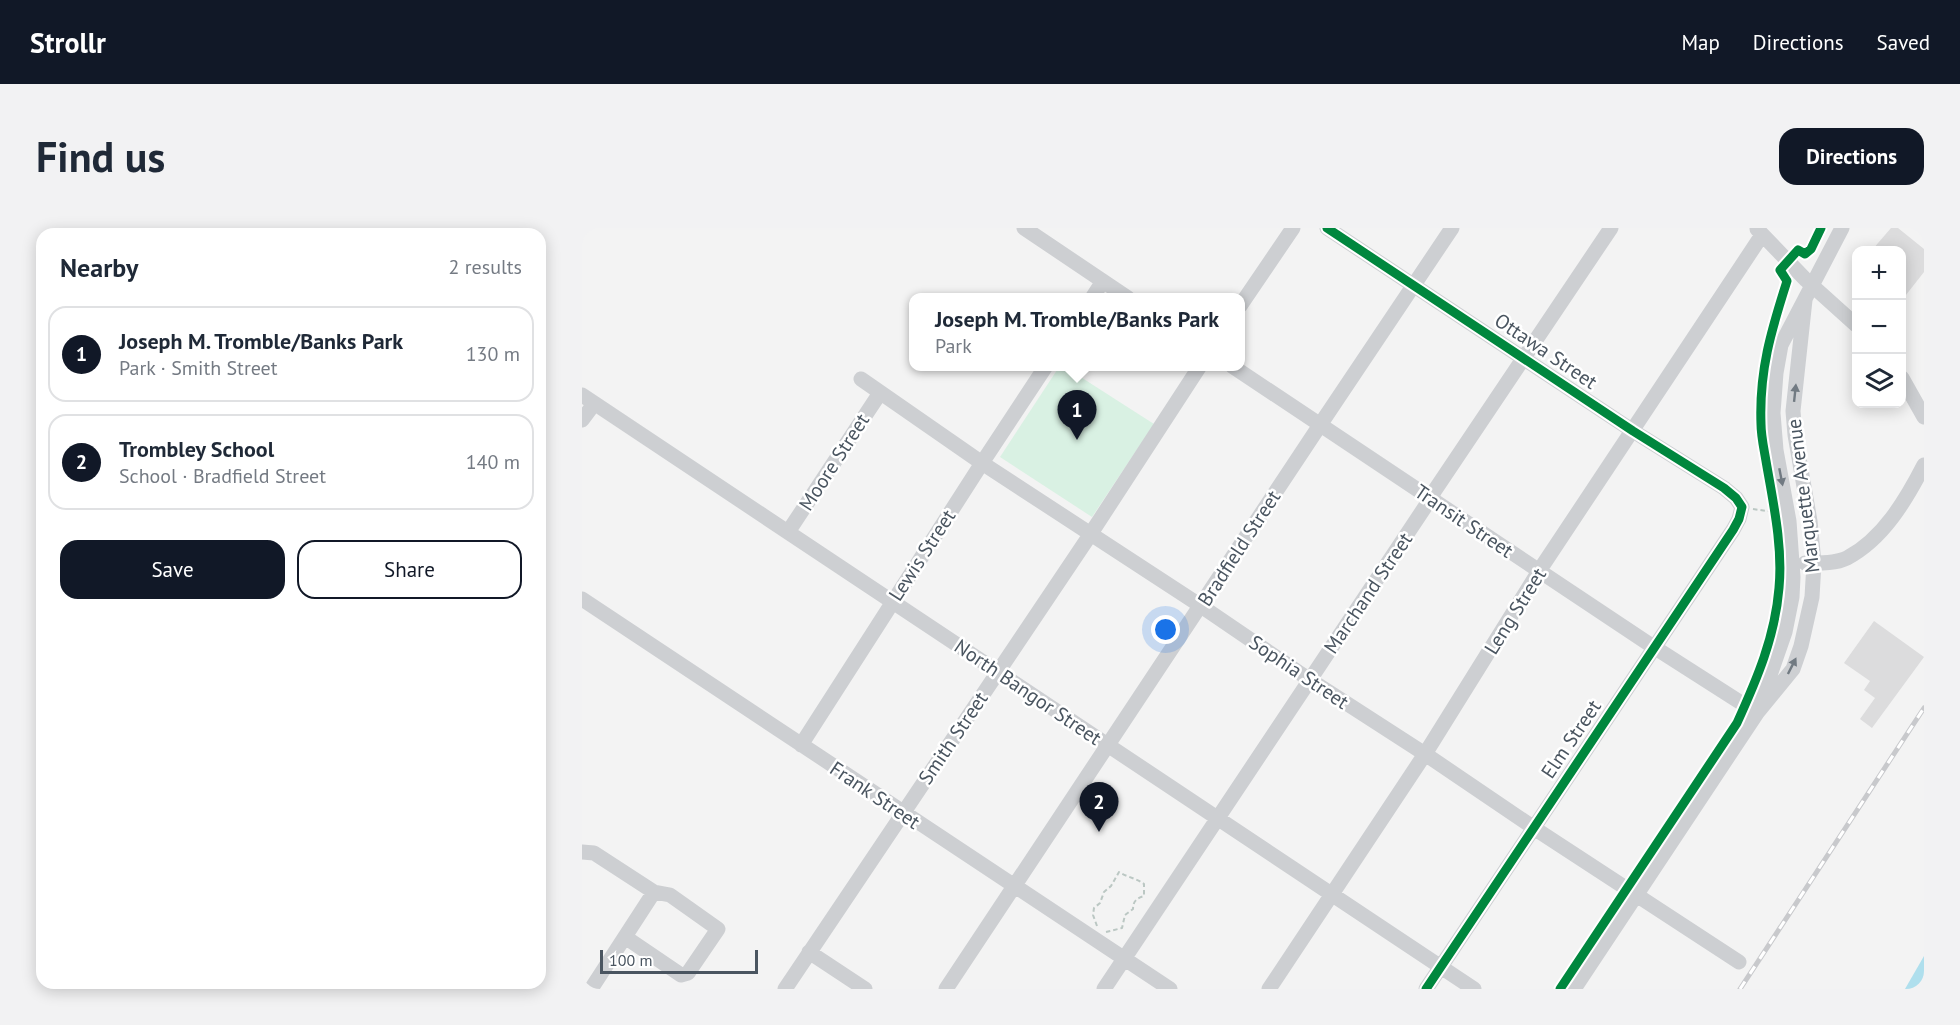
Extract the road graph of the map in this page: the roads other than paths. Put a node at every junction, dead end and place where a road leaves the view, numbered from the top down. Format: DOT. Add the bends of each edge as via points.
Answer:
graph roads {
  1 [pos="1024,228"];
  2 [pos="1293,228"];
  3 [pos="1327,228"];
  4 [pos="1452,228"];
  5 [pos="1611,228"];
  6 [pos="1842,228"];
  7 [pos="1759,231"];
  8 [pos="1103,281"];
  9 [pos="1415,285"];
  10 [pos="1813,286"];
  11 [pos="1095,293"];
  12 [pos="1122,293"];
  13 [pos="1245,299"];
  14 [pos="1806,300"];
  15 [pos="1852,321"];
  16 [pos="1524,358"];
  17 [pos="1043,371"];
  18 [pos="1197,371"];
  19 [pos="1239,371"];
  20 [pos="861,379"];
  21 [pos="1906,385"];
  22 [pos="880,393"];
  23 [pos="588,399"];
  24 [pos="1924,417"];
  25 [pos="582,420"];
  26 [pos="1320,425"];
  27 [pos="1633,431"];
  28 [pos="982,463"];
  29 [pos="1924,465"];
  30 [pos="1431,498"];
  31 [pos="1742,507"];
  32 [pos="788,532"];
  33 [pos="1091,533"];
  34 [pos="1793,563"];
  35 [pos="1814,563"];
  36 [pos="1539,571"];
  37 [pos="582,599"];
  38 [pos="892,602"];
  39 [pos="1201,606"];
  40 [pos="1654,647"];
  41 [pos="998,671"];
  42 [pos="1310,680"];
  43 [pos="1757,713"];
  44 [pos="801,745"];
  45 [pos="1108,746"];
  46 [pos="1425,754"];
  47 [pos="903,814"];
  48 [pos="1217,819"];
  49 [pos="1533,828"];
  50 [pos="582,852"];
  51 [pos="1014,886"];
  52 [pos="654,892"];
  53 [pos="1332,895"];
  54 [pos="1637,895"];
  55 [pos="625,937"];
  56 [pos="809,952"];
  57 [pos="1124,958"];
  58 [pos="1739,962"];
  59 [pos="1441,967"];
  60 [pos="591,989"];
  61 [pos="785,989"];
  62 [pos="865,989"];
  63 [pos="946,989"];
  64 [pos="1104,989"];
  65 [pos="1170,989"];
  66 [pos="1269,989"];
  67 [pos="1426,989"];
  68 [pos="1474,989"];
  69 [pos="1574,989"];
  1 -- 8 [label="street"];
  2 -- 13 [label="street"];
  3 -- 9 [label="street, Ottawa Street"];
  4 -- 9 [label="street, Bradfield Street"];
  5 -- 16 [label="street, Marchand Street"];
  6 -- 10 [label="street, Marquette Avenue"];
  7 -- 10 [label="street"];
  7 -- 27 [label="street, Leng Street"];
  8 -- 11 [label="street"];
  8 -- 12 [label="street"];
  9 -- 16 [label="street, Ottawa Street"];
  9 -- 26 [label="street, Bradfield Street"];
  10 -- 14 [label="street, Marquette Avenue"];
  10 -- 15 [label="street"];
  14 -- 34 [label="street, Marquette Avenue, one-way" via="1781,345 1774,394 1776,450"];
  35 -- 14 [label="street, Marquette Avenue, one-way" via="1793,411"];
  16 -- 27 [label="street, Ottawa Street"];
  16 -- 30 [label="street, Marchand Street"];
  17 -- 28 [label="street, Lewis Street"];
  18 -- 33 [label="street, Smith Street"];
  19 -- 26 [label="street, Transit Street"];
  20 -- 22 [label="street, Sophia Street"];
  21 -- 24 [label="street"];
  22 -- 28 [label="street, Sophia Street"];
  22 -- 32 [label="street, Moore Street"];
  23 -- 25 [label="street"];
  23 -- 32 [label="street, North Bangor Street"];
  26 -- 30 [label="street, Transit Street"];
  26 -- 39 [label="street, Bradfield Street"];
  27 -- 31 [label="street, Ottawa Street" via="1724,488"];
  27 -- 36 [label="street, Leng Street"];
  28 -- 33 [label="street, Sophia Street"];
  28 -- 38 [label="street, Lewis Street"];
  29 -- 35 [label="street" via="1884,529 1846,558"];
  30 -- 36 [label="street, Transit Street"];
  30 -- 42 [label="street, Marchand Street"];
  31 -- 40 [label="street, Elm Street" via="1733,530"];
  32 -- 38 [label="street, North Bangor Street"];
  33 -- 39 [label="street, Sophia Street"];
  33 -- 41 [label="street, Smith Street"];
  34 -- 35 [label="street"];
  34 -- 43 [label="street, Marquette Avenue" via="1785,632"];
  43 -- 35 [label="street, Marquette Avenue, one-way" via="1793,669 1808,621"];
  36 -- 40 [label="street, Transit Street"];
  36 -- 46 [label="street, Leng Street"];
  37 -- 44 [label="street, Frank Street"];
  38 -- 41 [label="street, North Bangor Street"];
  38 -- 44 [label="street, Lewis Street"];
  39 -- 42 [label="street, Sophia Street"];
  39 -- 45 [label="street, Bradfield Street"];
  40 -- 43 [label="street, Transit Street"];
  40 -- 49 [label="street, Elm Street"];
  41 -- 45 [label="street, North Bangor Street"];
  41 -- 47 [label="street, Smith Street"];
  42 -- 46 [label="street, Sophia Street"];
  42 -- 48 [label="street, Marchand Street"];
  43 -- 54 [label="street, Marquette Avenue"];
  44 -- 47 [label="street, Frank Street"];
  45 -- 48 [label="street, North Bangor Street"];
  45 -- 51 [label="street, Bradfield Street"];
  46 -- 49 [label="street, Sophia Street"];
  46 -- 53 [label="street, Leng Street"];
  47 -- 51 [label="street, Frank Street"];
  47 -- 56 [label="street, Smith Street"];
  48 -- 53 [label="street, North Bangor Street"];
  48 -- 57 [label="street, Marchand Street"];
  49 -- 54 [label="street, Sophia Street"];
  49 -- 59 [label="street, Elm Street"];
  50 -- 52 [label="street" via="594,853"];
  51 -- 57 [label="street, Frank Street"];
  51 -- 63 [label="street, Bradfield Street"];
  52 -- 55 [label="street"];
  52 -- 55 [label="street" via="670,896 717,931 684,975"];
  53 -- 59 [label="street, North Bangor Street"];
  53 -- 66 [label="street, Leng Street"];
  54 -- 58 [label="street, Sophia Street"];
  54 -- 69 [label="street, Marquette Avenue"];
  55 -- 60 [label="street"];
  56 -- 61 [label="street, Smith Street"];
  56 -- 62 [label="street"];
  57 -- 64 [label="street, Marchand Street"];
  57 -- 65 [label="street, Frank Street"];
  59 -- 67 [label="street, Elm Street"];
  59 -- 68 [label="street, North Bangor Street"];
}
